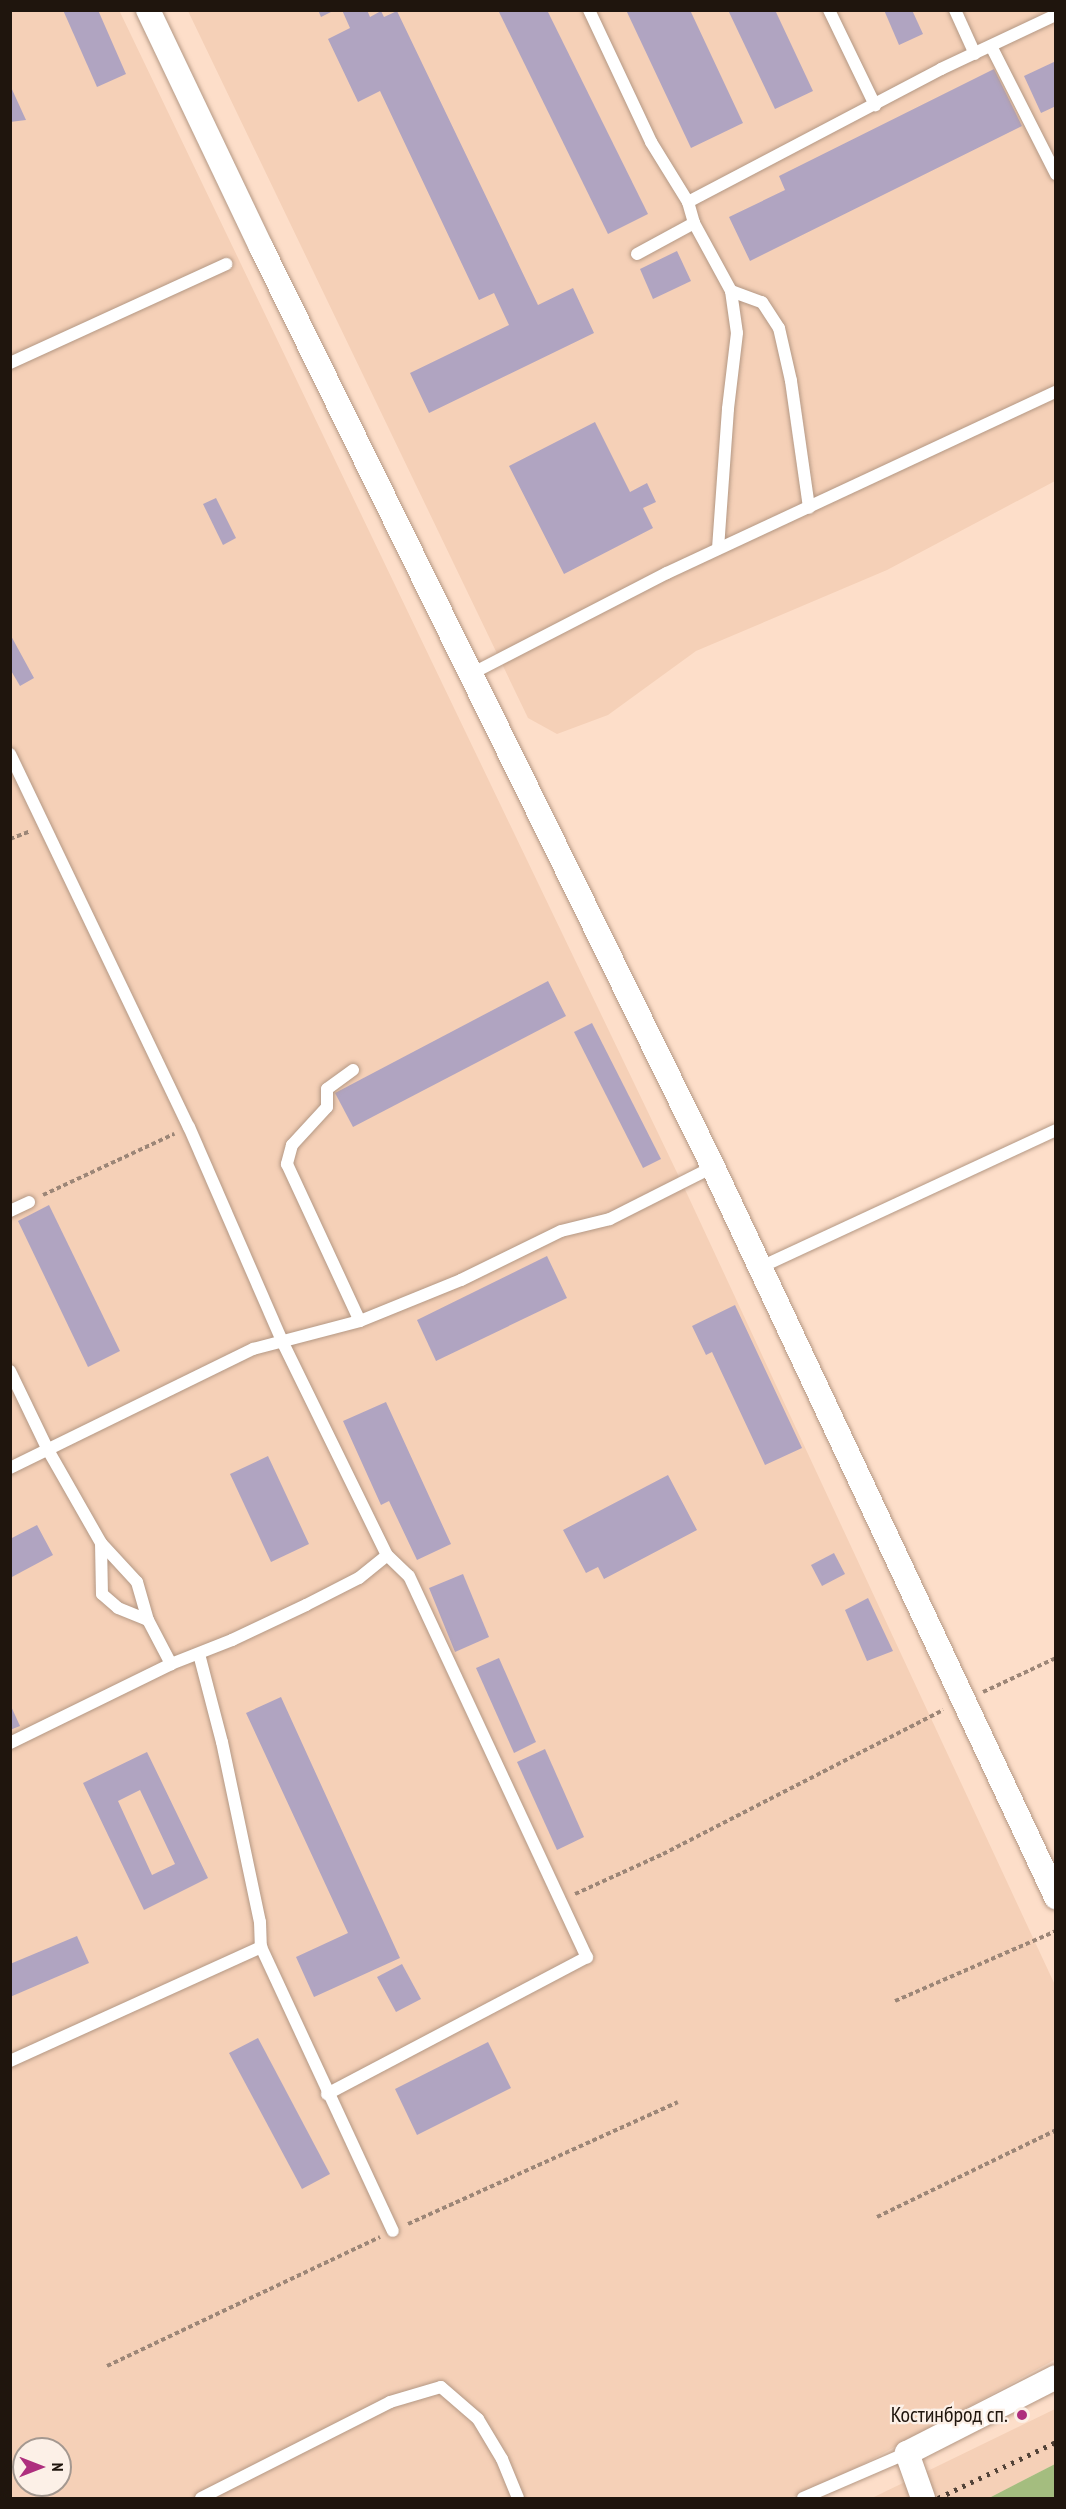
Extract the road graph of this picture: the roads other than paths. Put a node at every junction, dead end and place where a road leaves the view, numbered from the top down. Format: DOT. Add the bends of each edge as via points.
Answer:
graph roads {
  1 [pos="148,10"];
  2 [pos="589,10"];
  3 [pos="829,10"];
  4 [pos="955,10"];
  5 [pos="1054,14"];
  6 [pos="991,46"];
  7 [pos="975,54"];
  8 [pos="875,105"];
  9 [pos="1056,174"];
  10 [pos="688,202"];
  11 [pos="694,223"];
  12 [pos="637,254"];
  13 [pos="226,264"];
  14 [pos="731,291"];
  15 [pos="10,363"];
  16 [pos="1056,392"];
  17 [pos="809,508"];
  18 [pos="718,549"];
  19 [pos="471,674"];
  20 [pos="10,754"];
  21 [pos="353,1070"];
  22 [pos="1056,1130"];
  23 [pos="713,1167"];
  24 [pos="29,1202"];
  25 [pos="10,1211"];
  26 [pos="761,1267"];
  27 [pos="360,1321"];
  28 [pos="283,1342"];
  29 [pos="10,1371"];
  30 [pos="48,1450"];
  31 [pos="10,1468"];
  32 [pos="101,1544"];
  33 [pos="387,1555"];
  34 [pos="148,1620"];
  35 [pos="199,1654"];
  36 [pos="171,1664"];
  37 [pos="10,1743"];
  38 [pos="1056,1897"];
  39 [pos="261,1947"];
  40 [pos="10,2061"];
  41 [pos="327,2094"];
  42 [pos="393,2231"];
  43 [pos="1056,2377"];
  44 [pos="907,2453"];
  45 [pos="201,2499"];
  46 [pos="518,2499"];
  47 [pos="803,2499"];
  48 [pos="923,2499"];
  1 -- 19 [label="street"];
  2 -- 10 [label="lane" via="651,142"];
  3 -- 8 [label="lane"];
  4 -- 7 [label="lane"];
  5 -- 6 [label="lane"];
  6 -- 7 [label="lane"];
  6 -- 9 [label="lane"];
  7 -- 8 [label="lane"];
  8 -- 10 [label="lane"];
  10 -- 11 [label="lane"];
  11 -- 12 [label="lane"];
  11 -- 14 [label="lane"];
  13 -- 15 [label="lane"];
  14 -- 17 [label="lane" via="762,302 779,328 791,381"];
  14 -- 18 [label="lane" via="737,333"];
  16 -- 17 [label="lane"];
  17 -- 18 [label="lane"];
  18 -- 19 [label="lane"];
  19 -- 23 [label="street"];
  20 -- 28 [label="lane" via="189,1127"];
  21 -- 27 [label="lane" via="327,1089 327,1107 292,1145 287,1164"];
  22 -- 26 [label="lane"];
  23 -- 26 [label="street"];
  23 -- 27 [label="lane" via="610,1219 561,1231 461,1280"];
  24 -- 25 [label="lane"];
  26 -- 38 [label="street"];
  27 -- 28 [label="lane"];
  28 -- 30 [label="lane" via="218,1364"];
  28 -- 33 [label="lane"];
  29 -- 30 [label="lane"];
  30 -- 31 [label="lane"];
  30 -- 32 [label="lane"];
  32 -- 34 [label="lane" via="136,1582"];
  32 -- 34 [label="lane" via="102,1594 118,1608"];
  33 -- 35 [label="lane" via="358,1578"];
  33 -- 41 [label="lane" via="409,1576 587,1957"];
  34 -- 36 [label="lane"];
  35 -- 36 [label="lane"];
  35 -- 39 [label="lane" via="222,1742 260,1922"];
  36 -- 37 [label="lane"];
  39 -- 40 [label="lane"];
  39 -- 41 [label="lane"];
  41 -- 42 [label="lane"];
  43 -- 44 [label="street"];
  44 -- 47 [label="lane"];
  44 -- 48 [label="street"];
  45 -- 46 [label="lane" via="390,2402 441,2387 478,2419 502,2459"];
}
